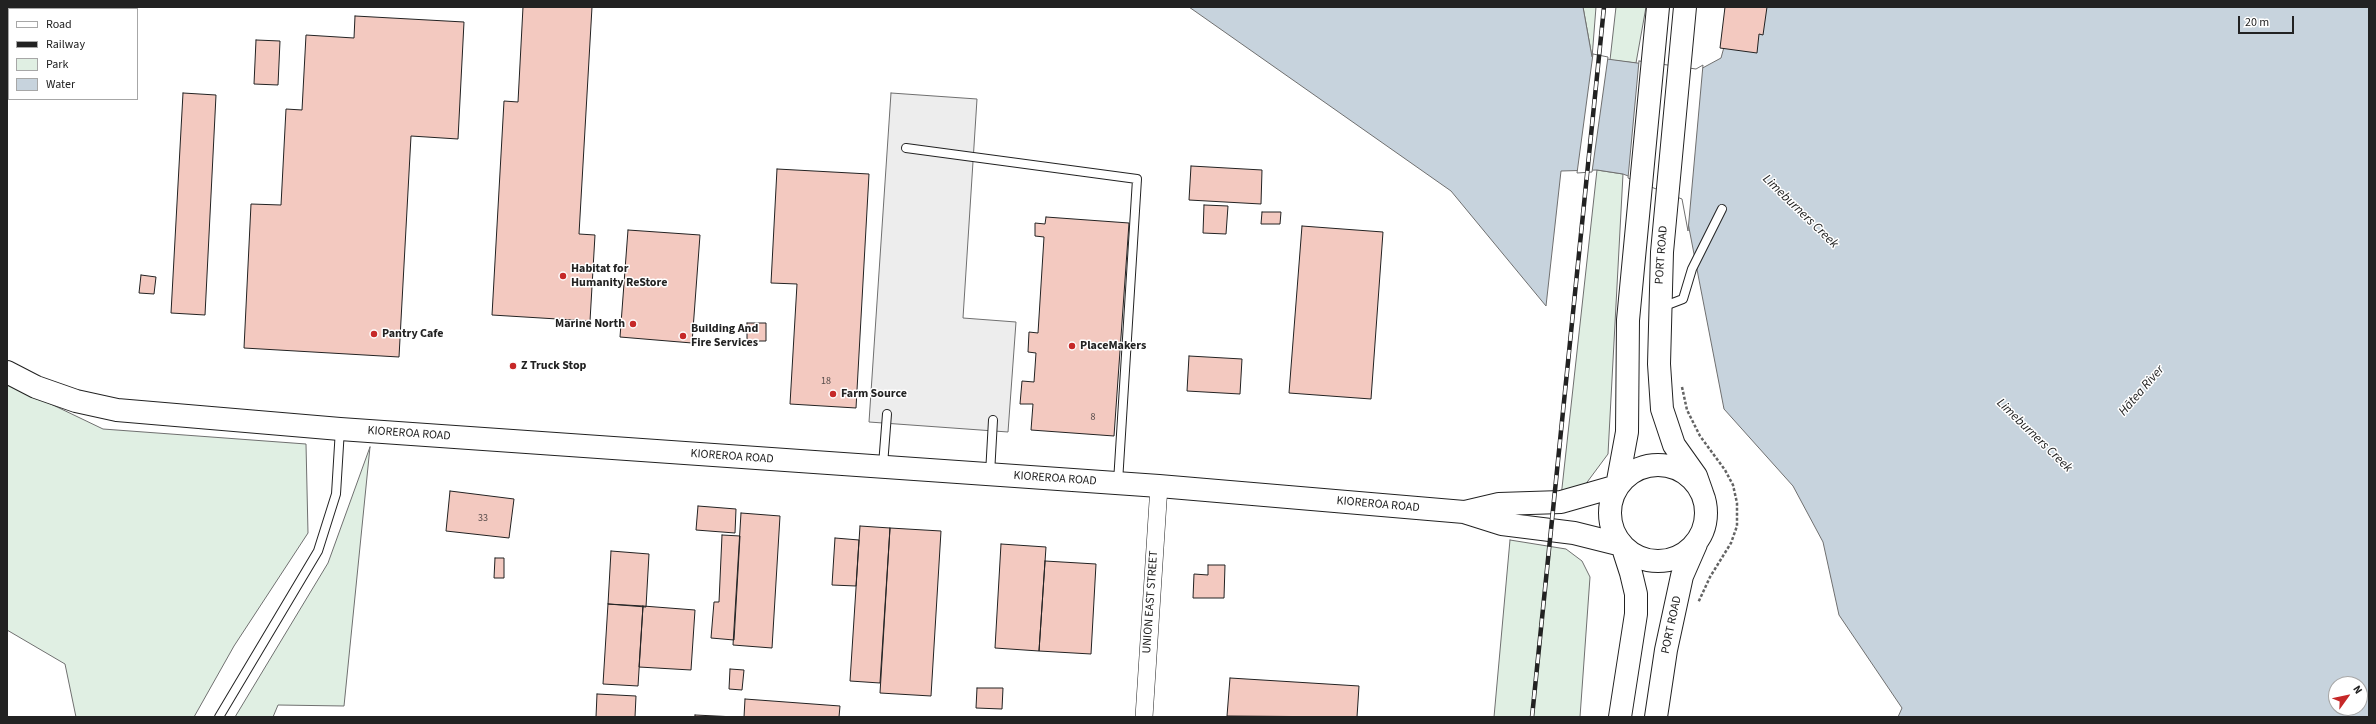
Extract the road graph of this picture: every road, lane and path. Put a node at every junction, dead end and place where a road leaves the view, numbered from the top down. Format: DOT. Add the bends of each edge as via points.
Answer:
graph roads {
  1 [pos="1658,7"];
  2 [pos="1685,7"];
  3 [pos="906,148"];
  4 [pos="1722,209"];
  5 [pos="1659,308"];
  6 [pos="7,372"];
  7 [pos="887,414"];
  8 [pos="993,420"];
  9 [pos="340,429"];
  10 [pos="882,468"];
  11 [pos="990,475"];
  12 [pos="1118,484"];
  13 [pos="1159,486"];
  14 [pos="1617,486"];
  15 [pos="1702,493"];
  16 [pos="1464,512"];
  17 [pos="1700,536"];
  18 [pos="1622,545"];
  19 [pos="219,717"];
  20 [pos="1144,717"];
  21 [pos="1620,717"];
  22 [pos="1656,717"];
  1 -- 14 [label="main road, PORT ROAD" via="1628,320 1627,432"];
  2 -- 5 [label="main road, PORT ROAD"];
  3 -- 12 [label="lane" via="1137,178"];
  4 -- 5 [label="lane" via="1692,269 1683,299"];
  5 -- 15 [label="main road, PORT ROAD" via="1658,364 1662,409 1674,445 1696,476"];
  6 -- 9 [label="main road, KIOREROA ROAD" via="36,387 69,399 117,410"];
  7 -- 10 [label="lane"];
  8 -- 11 [label="lane"];
  9 -- 10 [label="main road, KIOREROA ROAD"];
  9 -- 19 [label="lane" via="336,494 318,551"];
  10 -- 11 [label="main road, KIOREROA ROAD"];
  11 -- 12 [label="main road, KIOREROA ROAD"];
  12 -- 13 [label="main road, KIOREROA ROAD"];
  13 -- 16 [label="main road, KIOREROA ROAD"];
  13 -- 20 [label="street, UNION EAST STREET"];
  14 -- 15 [label="main road, PORT ROAD" via="1627,475 1640,468 1654,464 1669,465 1694,481"];
  14 -- 16 [label="main road, KIOREROA ROAD" via="1561,502 1500,504"];
  14 -- 18 [label="main road, PORT ROAD" via="1611,501 1610,517 1614,532"];
  15 -- 17 [label="main road, PORT ROAD" via="1706,507 1705,522"];
  16 -- 18 [label="main road, KIOREROA ROAD" via="1502,524 1574,534"];
  17 -- 18 [label="main road, PORT ROAD" via="1691,548 1678,557 1664,561 1648,560 1634,555"];
  17 -- 22 [label="main road, PORT ROAD" via="1682,576 1666,650"];
  18 -- 21 [label="main road, PORT ROAD" via="1636,594 1636,614"];
}
